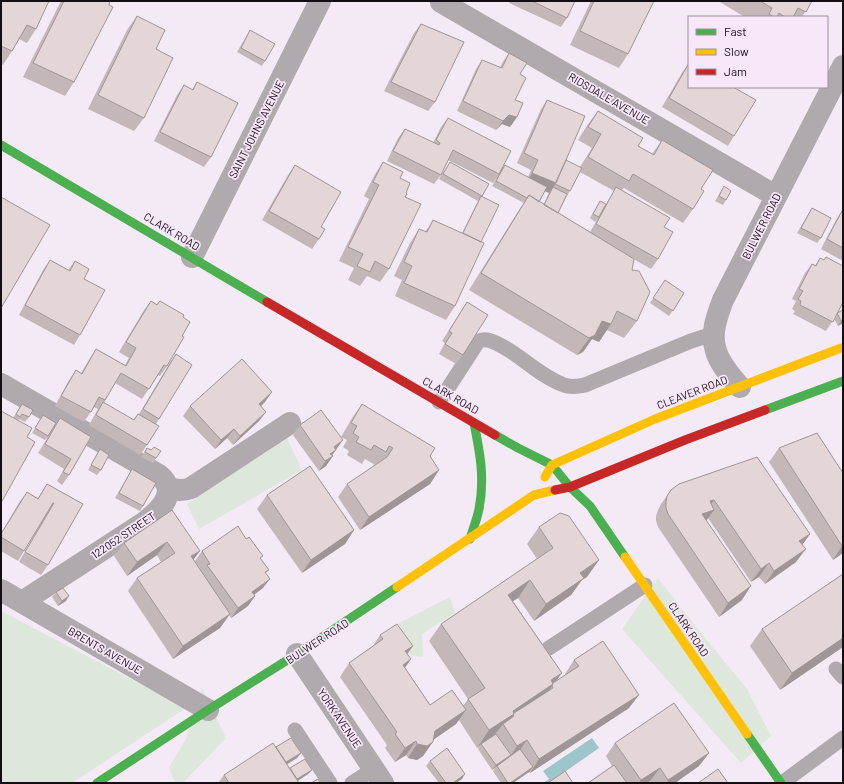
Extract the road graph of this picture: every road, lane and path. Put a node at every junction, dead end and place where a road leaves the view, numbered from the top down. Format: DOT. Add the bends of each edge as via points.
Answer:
graph roads {
  1 [pos="320,1"];
  2 [pos="441,2"];
  3 [pos="843,66"];
  4 [pos="1,145"];
  5 [pos="776,196"];
  6 [pos="192,257"];
  7 [pos="714,334"];
  8 [pos="843,348"];
  9 [pos="843,381"];
  10 [pos="1,384"];
  11 [pos="740,387"];
  12 [pos="439,402"];
  13 [pos="290,423"];
  14 [pos="474,423"];
  15 [pos="552,465"];
  16 [pos="570,487"];
  17 [pos="168,488"];
  18 [pos="534,495"];
  19 [pos="470,539"];
  20 [pos="645,585"];
  21 [pos="1,590"];
  22 [pos="22,602"];
  23 [pos="549,648"];
  24 [pos="297,654"];
  25 [pos="208,710"];
  26 [pos="295,730"];
  27 [pos="843,738"];
  28 [pos="378,776"];
  29 [pos="97,783"];
  30 [pos="330,783"];
  31 [pos="352,783"];
  32 [pos="782,783"];
  1 -- 6 [label="street, SAINT JOHNS AVENUE"];
  2 -- 5 [label="street, RIDSDALE AVENUE"];
  3 -- 5 [label="street, BULWER ROAD"];
  4 -- 6 [label="street, CLARK ROAD"];
  5 -- 7 [label="street, BULWER ROAD" via="723,300"];
  6 -- 12 [label="street, CLARK ROAD"];
  7 -- 11 [label="street, BULWER ROAD" via="715,351"];
  7 -- 12 [label="lane" via="585,385 574,386 565,386 506,348 484,339 476,345"];
  8 -- 11 [label="street, CLEAVER ROAD"];
  9 -- 16 [label="street" via="685,440"];
  10 -- 17 [label="street" via="159,476 165,480"];
  11 -- 15 [label="street, CLEAVER ROAD" via="655,419"];
  12 -- 14 [label="street, CLARK ROAD"];
  13 -- 17 [label="street" via="191,488 184,491"];
  14 -- 15 [label="street, CLARK ROAD"];
  14 -- 19 [label="street" via="482,482 479,510"];
  15 -- 16 [label="street, CLARK ROAD"];
  15 -- 18 [label="street, BULWER ROAD"];
  16 -- 18 [label="street, BULWER ROAD"];
  16 -- 20 [label="street, CLARK ROAD" via="590,506"];
  17 -- 22 [label="street, 122052 STREET" via="165,502 157,513"];
  18 -- 19 [label="street, BULWER ROAD"];
  19 -- 24 [label="street, BULWER ROAD"];
  20 -- 23 [label="lane"];
  20 -- 32 [label="street, CLARK ROAD"];
  21 -- 22 [label="street, BRENTS AVENUE"];
  22 -- 25 [label="street, BRENTS AVENUE"];
  24 -- 25 [label="street, BULWER ROAD"];
  24 -- 28 [label="street, YORK AVENUE"];
  25 -- 29 [label="street, BULWER ROAD"];
  26 -- 30 [label="lane"];
  27 -- 32 [label="lane"];
  28 -- 31 [label="lane"];
}
